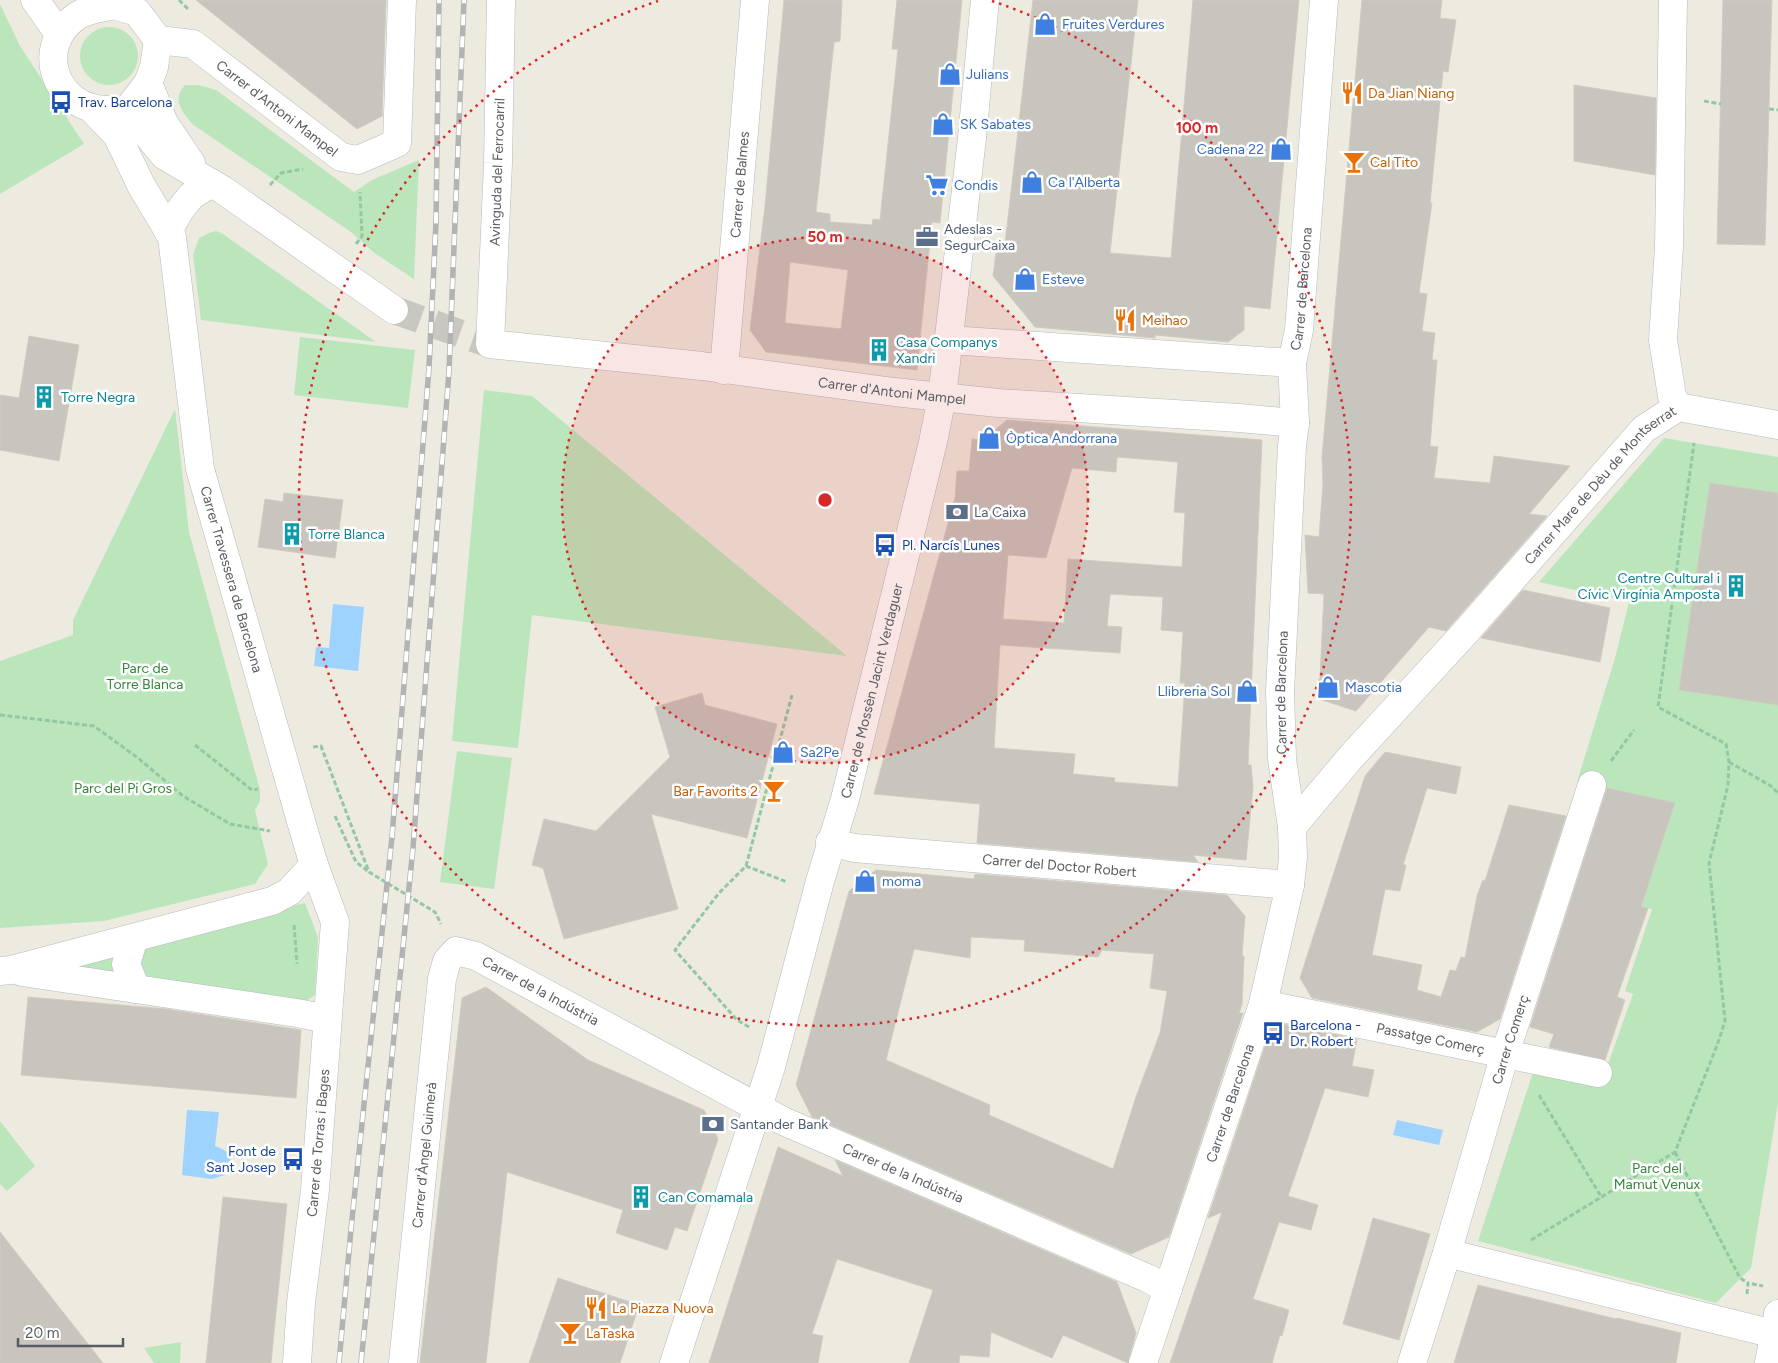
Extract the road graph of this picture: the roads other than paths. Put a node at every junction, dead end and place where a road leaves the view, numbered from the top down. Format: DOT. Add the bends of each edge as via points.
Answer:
graph roads {
  1 [pos="35,0"];
  2 [pos="402,0"];
  3 [pos="501,0"];
  4 [pos="755,0"];
  5 [pos="985,0"];
  6 [pos="1324,0"];
  7 [pos="1673,0"];
  8 [pos="122,3"];
  9 [pos="59,34"];
  10 [pos="158,40"];
  11 [pos="148,83"];
  12 [pos="91,108"];
  13 [pos="128,110"];
  14 [pos="206,180"];
  15 [pos="168,230"];
  16 [pos="394,310"];
  17 [pos="948,340"];
  18 [pos="490,344"];
  19 [pos="1292,363"];
  20 [pos="724,370"];
  21 [pos="942,397"];
  22 [pos="1678,407"];
  23 [pos="1295,423"];
  24 [pos="1778,425"];
  25 [pos="1592,785"];
  26 [pos="1292,827"];
  27 [pos="830,842"];
  28 [pos="314,865"];
  29 [pos="1290,885"];
  30 [pos="335,922"];
  31 [pos="134,938"];
  32 [pos="456,951"];
  33 [pos="5,970"];
  34 [pos="136,989"];
  35 [pos="1263,1004"];
  36 [pos="327,1019"];
  37 [pos="1505,1054"];
  38 [pos="1598,1073"];
  39 [pos="759,1107"];
  40 [pos="1444,1263"];
  41 [pos="1168,1289"];
  42 [pos="1776,1324"];
  43 [pos="296,1363"];
  44 [pos="403,1363"];
  45 [pos="674,1363"];
  46 [pos="1143,1363"];
  47 [pos="1412,1363"];
  48 [pos="1769,1363"];
  1 -- 9 [label="street"];
  2 -- 10 [label="street, Carrer d'Antoni Mampel" via="397,143 358,160 341,157 193,44"];
  3 -- 18 [label="street, Avinguda del Ferrocarril" via="498,173"];
  4 -- 20 [label="street, Carrer de Balmes"];
  5 -- 17 [label="street, Carrer de Mossèn Jacint Verdaguer"];
  6 -- 19 [label="street, Carrer de Barcelona" via="1299,330"];
  7 -- 22 [label="street, Carrer Mare de Dèu de Montserrat" via="1669,247 1663,340 1672,396"];
  8 -- 9 [label="street" via="89,10 77,16"];
  8 -- 10 [label="street"];
  9 -- 12 [label="street" via="53,59 57,78 66,93"];
  10 -- 11 [label="street"];
  11 -- 13 [label="street"];
  11 -- 14 [label="street" via="164,123"];
  12 -- 13 [label="street"];
  12 -- 15 [label="street, Carrer Travessera de Barcelona" via="117,135 141,185"];
  13 -- 14 [label="street" via="164,156"];
  13 -- 15 [label="street, Carrer Travessera de Barcelona" via="160,192"];
  14 -- 15 [label="street" via="190,196"];
  14 -- 16 [label="street"];
  15 -- 28 [label="street, Carrer Travessera de Barcelona" via="172,237 180,296 200,469"];
  17 -- 19 [label="street"];
  17 -- 21 [label="street, Carrer de Mossèn Jacint Verdaguer"];
  18 -- 20 [label="street, Carrer d'Antoni Mampel"];
  19 -- 23 [label="street, Carrer de Barcelona"];
  20 -- 21 [label="street, Carrer d'Antoni Mampel"];
  21 -- 23 [label="street, Carrer d'Antoni Mampel"];
  21 -- 27 [label="street, Carrer de Mossèn Jacint Verdaguer" via="844,800"];
  22 -- 24 [label="street"];
  22 -- 26 [label="street, Carrer Mare de Dèu de Montserrat" via="1644,429"];
  23 -- 26 [label="street, Carrer de Barcelona" via="1280,692 1282,759"];
  25 -- 37 [label="street, Carrer Comerç"];
  26 -- 29 [label="street, Carrer de Barcelona"];
  27 -- 29 [label="street, Carrer del Doctor Robert" via="854,848"];
  27 -- 39 [label="street, Carrer de Mossèn Jacint Verdaguer"];
  28 -- 30 [label="street, Carrer Travessera de Barcelona"];
  28 -- 31 [label="street" via="289,892 272,901"];
  29 -- 35 [label="street, Carrer de Barcelona"];
  30 -- 36 [label="street, Carrer de Torras i Bages"];
  31 -- 33 [label="street"];
  31 -- 34 [label="street" via="126,964"];
  32 -- 39 [label="street, Carrer de la Indústria" via="476,956"];
  32 -- 44 [label="street, Carrer d'Àngel Guimerà" via="447,961 442,979"];
  33 -- 34 [label="street"];
  34 -- 36 [label="street"];
  35 -- 37 [label="street, Passatge Comerç"];
  35 -- 41 [label="street, Carrer de Barcelona"];
  36 -- 43 [label="street, Carrer de Torras i Bages" via="317,1173"];
  37 -- 38 [label="street, Passatge Comerç"];
  37 -- 40 [label="street, Carrer Comerç"];
  39 -- 41 [label="street, Carrer de la Indústria" via="784,1121"];
  39 -- 45 [label="street, Carrer de Mossèn Jacint Verdaguer"];
  40 -- 42 [label="street" via="1491,1263"];
  40 -- 47 [label="street, Carrer Comerç"];
  41 -- 46 [label="street, Carrer de Barcelona"];
  42 -- 48 [label="street"];
}
